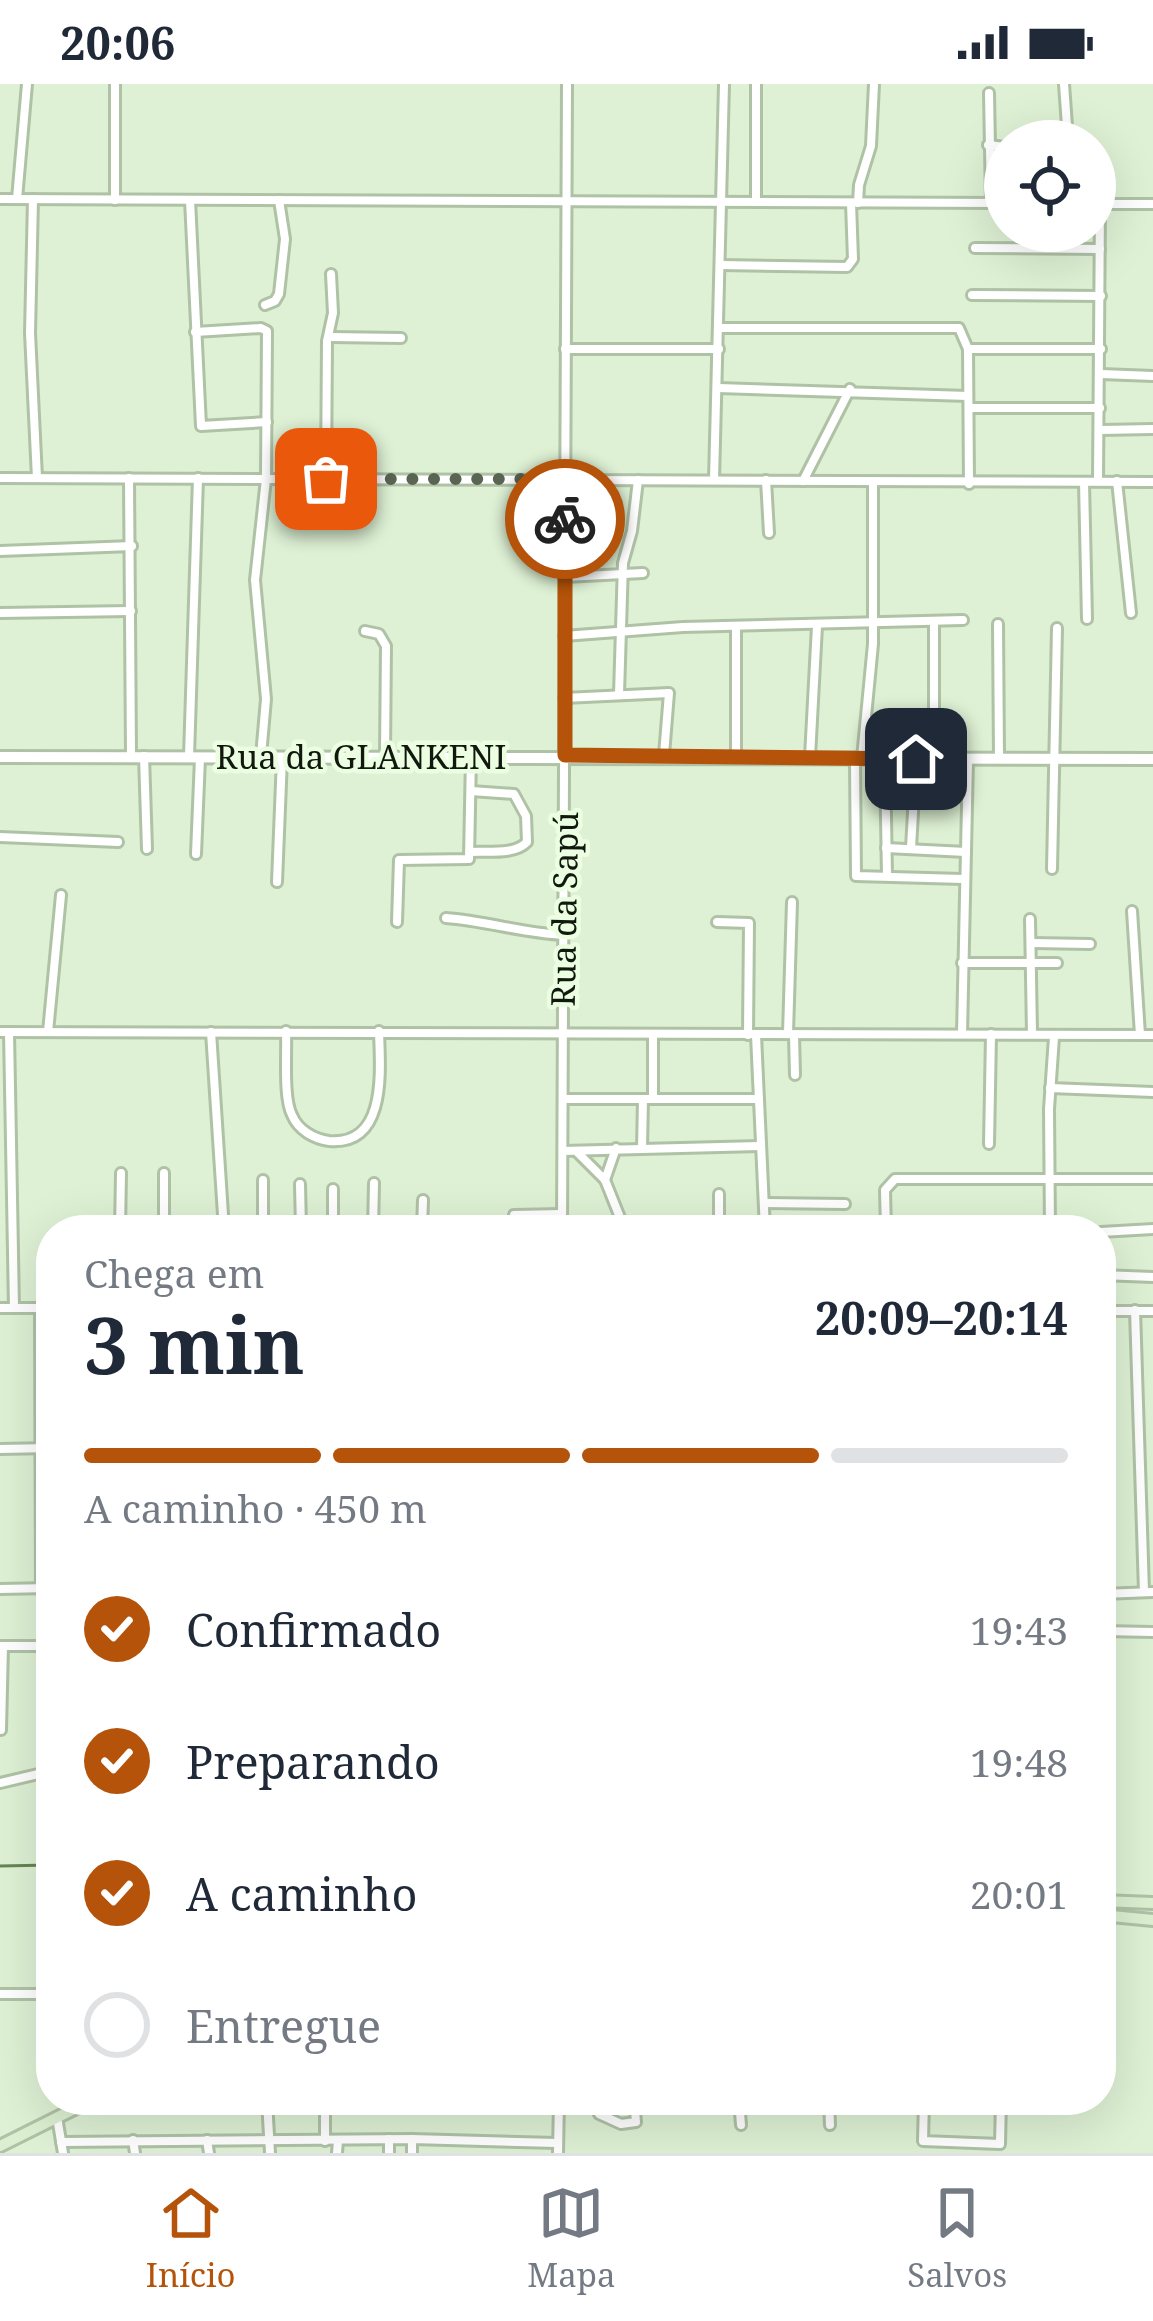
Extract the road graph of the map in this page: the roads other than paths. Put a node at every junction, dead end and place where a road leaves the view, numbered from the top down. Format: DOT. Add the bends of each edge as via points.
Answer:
graph roads {
  1 [pos="27,84"];
  2 [pos="115,84"];
  3 [pos="566,84"];
  4 [pos="724,84"];
  5 [pos="756,84"];
  6 [pos="874,84"];
  7 [pos="1064,84"];
  8 [pos="989,93"];
  9 [pos="988,120"];
  10 [pos="1067,120"];
  11 [pos="0,199"];
  12 [pos="17,199"];
  13 [pos="33,199"];
  14 [pos="115,200"];
  15 [pos="190,200"];
  16 [pos="279,200"];
  17 [pos="566,201"];
  18 [pos="721,202"];
  19 [pos="756,202"];
  20 [pos="854,202"];
  21 [pos="984,203"];
  22 [pos="1116,204"];
  23 [pos="1153,204"];
  24 [pos="975,248"];
  25 [pos="984,248"];
  26 [pos="1100,252"];
  27 [pos="721,266"];
  28 [pos="331,274"];
  29 [pos="972,295"];
  30 [pos="1101,296"];
  31 [pos="265,305"];
  32 [pos="720,328"];
  33 [pos="195,332"];
  34 [pos="330,337"];
  35 [pos="401,338"];
  36 [pos="566,349"];
  37 [pos="719,349"];
  38 [pos="968,349"];
  39 [pos="1100,349"];
  40 [pos="1100,374"];
  41 [pos="1153,376"];
  42 [pos="718,388"];
  43 [pos="850,389"];
  44 [pos="968,396"];
  45 [pos="969,408"];
  46 [pos="1100,408"];
  47 [pos="267,422"];
  48 [pos="1153,429"];
  49 [pos="1100,430"];
  50 [pos="0,478"];
  51 [pos="37,478"];
  52 [pos="129,478"];
  53 [pos="198,478"];
  54 [pos="266,478"];
  55 [pos="326,479"];
  56 [pos="565,479"];
  57 [pos="638,480"];
  58 [pos="713,480"];
  59 [pos="766,480"];
  60 [pos="803,481"];
  61 [pos="1098,481"];
  62 [pos="1118,481"];
  63 [pos="873,482"];
  64 [pos="1084,482"];
  65 [pos="1153,482"];
  66 [pos="969,484"];
  67 [pos="769,532"];
  68 [pos="132,546"];
  69 [pos="0,551"];
  70 [pos="643,573"];
  71 [pos="622,574"];
  72 [pos="565,577"];
  73 [pos="131,611"];
  74 [pos="0,613"];
  75 [pos="1131,613"];
  76 [pos="1087,619"];
  77 [pos="963,620"];
  78 [pos="874,621"];
  79 [pos="934,622"];
  80 [pos="998,624"];
  81 [pos="736,626"];
  82 [pos="817,626"];
  83 [pos="1057,628"];
  84 [pos="365,631"];
  85 [pos="624,631"];
  86 [pos="564,636"];
  87 [pos="620,694"];
  88 [pos="564,698"];
  89 [pos="565,755"];
  90 [pos="664,755"];
  91 [pos="137,756"];
  92 [pos="195,756"];
  93 [pos="261,756"];
  94 [pos="282,756"];
  95 [pos="385,756"];
  96 [pos="471,756"];
  97 [pos="0,757"];
  98 [pos="736,758"];
  99 [pos="810,758"];
  100 [pos="858,758"];
  101 [pos="885,758"];
  102 [pos="934,758"];
  103 [pos="999,758"];
  104 [pos="916,759"];
  105 [pos="968,759"];
  106 [pos="1057,759"];
  107 [pos="1153,759"];
  108 [pos="471,790"];
  109 [pos="0,837"];
  110 [pos="118,842"];
  111 [pos="886,848"];
  112 [pos="911,848"];
  113 [pos="147,850"];
  114 [pos="470,852"];
  115 [pos="966,852"];
  116 [pos="196,854"];
  117 [pos="1052,869"];
  118 [pos="887,876"];
  119 [pos="963,879"];
  120 [pos="278,882"];
  121 [pos="62,896"];
  122 [pos="792,902"];
  123 [pos="1132,911"];
  124 [pos="446,918"];
  125 [pos="1030,920"];
  126 [pos="397,922"];
  127 [pos="718,922"];
  128 [pos="562,935"];
  129 [pos="1031,943"];
  130 [pos="1090,944"];
  131 [pos="962,963"];
  132 [pos="1057,963"];
  133 [pos="1031,964"];
  134 [pos="286,1031"];
  135 [pos="380,1031"];
  136 [pos="5,1032"];
  137 [pos="48,1032"];
  138 [pos="212,1032"];
  139 [pos="562,1032"];
  140 [pos="653,1034"];
  141 [pos="791,1034"];
  142 [pos="962,1034"];
  143 [pos="991,1034"];
  144 [pos="1032,1034"];
  145 [pos="752,1035"];
  146 [pos="1140,1035"];
  147 [pos="1153,1035"];
  148 [pos="1054,1036"];
  149 [pos="795,1075"];
  150 [pos="1050,1088"];
  151 [pos="1153,1092"];
  152 [pos="563,1099"];
  153 [pos="648,1099"];
  154 [pos="759,1099"];
  155 [pos="989,1144"];
  156 [pos="760,1146"];
  157 [pos="616,1148"];
  158 [pos="642,1148"];
  159 [pos="562,1150"];
  160 [pos="576,1150"];
  161 [pos="121,1173"];
  162 [pos="164,1173"];
  163 [pos="1049,1179"];
  164 [pos="1153,1179"];
  165 [pos="263,1180"];
  166 [pos="605,1180"];
  167 [pos="374,1183"];
  168 [pos="300,1184"];
  169 [pos="333,1189"];
  170 [pos="719,1194"];
  171 [pos="423,1200"];
  172 [pos="764,1203"];
  173 [pos="845,1204"];
  174 [pos="562,1214"];
  175 [pos="120,1215"];
  176 [pos="164,1215"];
  177 [pos="223,1215"];
  178 [pos="262,1215"];
  179 [pos="301,1215"];
  180 [pos="333,1215"];
  181 [pos="373,1215"];
  182 [pos="422,1215"];
  183 [pos="514,1215"];
  184 [pos="619,1215"];
  185 [pos="718,1215"];
  186 [pos="764,1215"];
  187 [pos="886,1215"];
  188 [pos="1050,1215"];
  189 [pos="1153,1229"];
  190 [pos="1116,1231"];
  191 [pos="1116,1276"];
  192 [pos="1153,1277"];
  193 [pos="0,1308"];
  194 [pos="14,1308"];
  195 [pos="36,1308"];
  196 [pos="1135,1310"];
  197 [pos="1116,1311"];
  198 [pos="1153,1311"];
  199 [pos="36,1448"];
  200 [pos="1138,1448"];
  201 [pos="1153,1448"];
  202 [pos="0,1449"];
  203 [pos="36,1588"];
  204 [pos="0,1589"];
  205 [pos="1149,1592"];
  206 [pos="1116,1593"];
  207 [pos="1116,1631"];
  208 [pos="1153,1632"];
  209 [pos="2,1646"];
  210 [pos="36,1646"];
  211 [pos="1,1730"];
  212 [pos="36,1775"];
  213 [pos="0,1783"];
  214 [pos="1116,1901"];
  215 [pos="1150,1902"];
  216 [pos="1116,1917"];
  217 [pos="1150,1920"];
  218 [pos="0,1994"];
  219 [pos="36,1994"];
  220 [pos="61,2115"];
  221 [pos="267,2115"];
  222 [pos="325,2115"];
  223 [pos="559,2115"];
  224 [pos="602,2115"];
  225 [pos="635,2115"];
  226 [pos="740,2115"];
  227 [pos="830,2115"];
  228 [pos="924,2115"];
  229 [pos="1001,2115"];
  230 [pos="57,2117"];
  231 [pos="830,2125"];
  232 [pos="740,2126"];
  233 [pos="389,2139"];
  234 [pos="412,2139"];
  235 [pos="133,2140"];
  236 [pos="207,2140"];
  237 [pos="338,2140"];
  238 [pos="4,2141"];
  239 [pos="325,2141"];
  240 [pos="61,2142"];
  241 [pos="943,2142"];
  242 [pos="270,2148"];
  243 [pos="558,2148"];
  244 [pos="63,2153"];
  245 [pos="135,2153"];
  246 [pos="209,2153"];
  247 [pos="337,2153"];
  248 [pos="389,2153"];
  249 [pos="412,2153"];
  250 [pos="943,2153"];
  1 -- 12 [label="street"];
  2 -- 14 [label="street"];
  3 -- 17 [label="street, Rua da Sapú"];
  4 -- 18 [label="street"];
  5 -- 19 [label="street"];
  6 -- 20 [label="street" via="871,146"];
  7 -- 10 [label="street"];
  8 -- 9 [label="street"];
  11 -- 12 [label="street"];
  12 -- 13 [label="street"];
  13 -- 14 [label="street"];
  13 -- 51 [label="street"];
  14 -- 15 [label="street"];
  15 -- 16 [label="street"];
  15 -- 33 [label="street"];
  16 -- 17 [label="street"];
  16 -- 31 [label="street" via="279,294"];
  17 -- 18 [label="street"];
  17 -- 36 [label="street, Rua da Sapú"];
  18 -- 19 [label="street"];
  18 -- 27 [label="street"];
  19 -- 20 [label="street"];
  20 -- 21 [label="street"];
  20 -- 27 [label="street" via="847,267"];
  22 -- 23 [label="street"];
  24 -- 25 [label="street"];
  26 -- 30 [label="street"];
  27 -- 32 [label="street"];
  28 -- 34 [label="street"];
  29 -- 30 [label="street"];
  30 -- 39 [label="street"];
  32 -- 37 [label="street"];
  32 -- 38 [label="street" via="949,327 963,332"];
  33 -- 47 [label="street" via="201,426"];
  33 -- 47 [label="street" via="268,332"];
  34 -- 35 [label="street"];
  34 -- 55 [label="street"];
  36 -- 37 [label="street"];
  36 -- 56 [label="street, Rua da Sapú"];
  37 -- 42 [label="street"];
  38 -- 39 [label="street"];
  38 -- 44 [label="street"];
  39 -- 40 [label="street"];
  40 -- 41 [label="street"];
  40 -- 46 [label="street"];
  42 -- 43 [label="street"];
  42 -- 58 [label="street"];
  43 -- 44 [label="street"];
  43 -- 60 [label="street"];
  44 -- 45 [label="street"];
  45 -- 46 [label="street"];
  45 -- 66 [label="street"];
  46 -- 49 [label="street"];
  47 -- 54 [label="street"];
  48 -- 49 [label="street"];
  49 -- 61 [label="street"];
  50 -- 51 [label="street"];
  51 -- 52 [label="street"];
  52 -- 53 [label="street"];
  52 -- 68 [label="street"];
  53 -- 54 [label="street"];
  53 -- 92 [label="street"];
  54 -- 55 [label="street"];
  54 -- 93 [label="street" via="255,580 266,699"];
  55 -- 56 [label="street"];
  56 -- 57 [label="street"];
  56 -- 72 [label="street, Rua da Sapú"];
  57 -- 58 [label="street"];
  57 -- 71 [label="street"];
  58 -- 59 [label="street"];
  59 -- 60 [label="street"];
  59 -- 67 [label="street"];
  60 -- 63 [label="street"];
  61 -- 62 [label="street"];
  61 -- 64 [label="street"];
  62 -- 65 [label="street"];
  62 -- 75 [label="street"];
  63 -- 66 [label="street"];
  63 -- 78 [label="street"];
  64 -- 66 [label="street"];
  64 -- 76 [label="street"];
  68 -- 69 [label="street"];
  68 -- 73 [label="street"];
  70 -- 71 [label="street"];
  71 -- 72 [label="street"];
  71 -- 85 [label="street"];
  72 -- 86 [label="street, Rua da Sapú"];
  73 -- 74 [label="street"];
  73 -- 91 [label="street"];
  77 -- 79 [label="street"];
  78 -- 79 [label="street"];
  78 -- 82 [label="street"];
  78 -- 100 [label="street"];
  79 -- 102 [label="street"];
  80 -- 103 [label="street"];
  81 -- 82 [label="street"];
  81 -- 85 [label="street"];
  81 -- 98 [label="street"];
  82 -- 99 [label="street"];
  83 -- 106 [label="street"];
  84 -- 95 [label="street" via="386,646"];
  85 -- 86 [label="street"];
  85 -- 87 [label="street"];
  86 -- 88 [label="street, Rua da Sapú"];
  87 -- 88 [label="street"];
  87 -- 90 [label="street" via="671,695"];
  88 -- 89 [label="street, Rua da Sapú"];
  89 -- 90 [label="street, Rua da GLANKENI"];
  89 -- 96 [label="street, Rua da GLANKENI"];
  89 -- 128 [label="street, Rua da Sapú"];
  90 -- 98 [label="street, Rua da GLANKENI"];
  91 -- 92 [label="street, Rua da GLANKENI"];
  91 -- 97 [label="street, Rua da GLANKENI"];
  91 -- 113 [label="street"];
  92 -- 93 [label="street, Rua da GLANKENI"];
  92 -- 116 [label="street"];
  93 -- 94 [label="street, Rua da GLANKENI"];
  94 -- 95 [label="street, Rua da GLANKENI"];
  94 -- 120 [label="street"];
  95 -- 96 [label="street, Rua da GLANKENI"];
  96 -- 108 [label="street"];
  98 -- 99 [label="street, Rua da GLANKENI"];
  99 -- 100 [label="street, Rua da GLANKENI"];
  100 -- 101 [label="street, Rua da GLANKENI"];
  100 -- 118 [label="street" via="854,874"];
  101 -- 104 [label="street, Rua da GLANKENI"];
  101 -- 111 [label="street"];
  102 -- 104 [label="street, Rua da GLANKENI"];
  102 -- 105 [label="street, Rua da GLANKENI"];
  103 -- 105 [label="street, Rua da GLANKENI"];
  103 -- 106 [label="street, Rua da GLANKENI"];
  104 -- 112 [label="street"];
  105 -- 115 [label="street"];
  106 -- 107 [label="street, Rua da GLANKENI"];
  106 -- 117 [label="street"];
  108 -- 114 [label="street"];
  108 -- 114 [label="street" via="514,794 527,842"];
  109 -- 110 [label="street"];
  111 -- 112 [label="street"];
  111 -- 118 [label="street"];
  112 -- 115 [label="street"];
  114 -- 126 [label="street" via="466,860 399,860"];
  115 -- 119 [label="street"];
  118 -- 119 [label="street"];
  119 -- 131 [label="street"];
  121 -- 137 [label="street"];
  122 -- 141 [label="street"];
  123 -- 146 [label="street"];
  124 -- 128 [label="street"];
  125 -- 129 [label="street"];
  127 -- 145 [label="street" via="749,923"];
  128 -- 139 [label="street, Rua da Sapú"];
  129 -- 130 [label="street"];
  129 -- 133 [label="street"];
  131 -- 133 [label="street"];
  131 -- 142 [label="street"];
  132 -- 133 [label="street"];
  133 -- 144 [label="street"];
  134 -- 135 [label="street"];
  134 -- 135 [label="street" via="290,1112 318,1140 338,1142 355,1136 376,1108"];
  134 -- 138 [label="street"];
  135 -- 139 [label="street"];
  136 -- 137 [label="street"];
  136 -- 194 [label="street"];
  137 -- 138 [label="street"];
  138 -- 177 [label="street"];
  139 -- 140 [label="street"];
  139 -- 152 [label="street, Rua da Sapú"];
  140 -- 145 [label="street"];
  140 -- 153 [label="street"];
  141 -- 142 [label="street"];
  141 -- 145 [label="street"];
  141 -- 149 [label="street"];
  142 -- 143 [label="street"];
  143 -- 144 [label="street"];
  143 -- 155 [label="street"];
  144 -- 148 [label="street"];
  145 -- 154 [label="street"];
  146 -- 147 [label="street"];
  146 -- 148 [label="street"];
  148 -- 150 [label="street"];
  150 -- 151 [label="street"];
  150 -- 163 [label="street"];
  152 -- 153 [label="street"];
  152 -- 159 [label="street, Rua da Sapú"];
  153 -- 154 [label="street"];
  153 -- 158 [label="street"];
  154 -- 156 [label="street"];
  156 -- 158 [label="street"];
  156 -- 172 [label="street"];
  157 -- 158 [label="street"];
  157 -- 160 [label="street"];
  157 -- 166 [label="street"];
  159 -- 160 [label="street"];
  159 -- 174 [label="street, Rua da Sapú"];
  160 -- 166 [label="street"];
  161 -- 175 [label="street"];
  162 -- 176 [label="street"];
  163 -- 164 [label="street"];
  163 -- 187 [label="street" via="895,1179 885,1190"];
  163 -- 188 [label="street"];
  165 -- 178 [label="street"];
  166 -- 184 [label="street"];
  167 -- 181 [label="street"];
  168 -- 179 [label="street"];
  169 -- 180 [label="street"];
  170 -- 185 [label="street"];
  171 -- 182 [label="street"];
  172 -- 173 [label="street"];
  172 -- 186 [label="street"];
  174 -- 183 [label="street"];
  189 -- 190 [label="street"];
  191 -- 192 [label="street"];
  193 -- 194 [label="street"];
  194 -- 195 [label="street"];
  196 -- 197 [label="street"];
  196 -- 198 [label="street"];
  196 -- 200 [label="street"];
  199 -- 202 [label="street"];
  200 -- 201 [label="street"];
  200 -- 205 [label="street"];
  203 -- 204 [label="street"];
  205 -- 206 [label="street"];
  207 -- 208 [label="street"];
  209 -- 210 [label="street"];
  209 -- 211 [label="street"];
  212 -- 213 [label="street"];
  214 -- 215 [label="main road"];
  215 -- 217 [label="main road"];
  216 -- 217 [label="main road"];
  218 -- 219 [label="street"];
  220 -- 230 [label="main road"];
  221 -- 242 [label="street"];
  222 -- 239 [label="street"];
  223 -- 243 [label="street"];
  224 -- 225 [label="street" via="628,2124"];
  226 -- 232 [label="street"];
  227 -- 231 [label="street"];
  228 -- 241 [label="street" via="923,2140"];
  229 -- 241 [label="street" via="1000,2144"];
  230 -- 238 [label="main road"];
  230 -- 240 [label="street"];
  233 -- 234 [label="street"];
  233 -- 237 [label="street"];
  233 -- 248 [label="street"];
  234 -- 243 [label="street"];
  234 -- 249 [label="street"];
  235 -- 236 [label="street"];
  235 -- 240 [label="street"];
  235 -- 245 [label="street"];
  236 -- 242 [label="street"];
  236 -- 246 [label="street"];
  237 -- 239 [label="street"];
  237 -- 247 [label="street"];
  239 -- 242 [label="street"];
  240 -- 244 [label="street"];
  241 -- 250 [label="street"];
}
